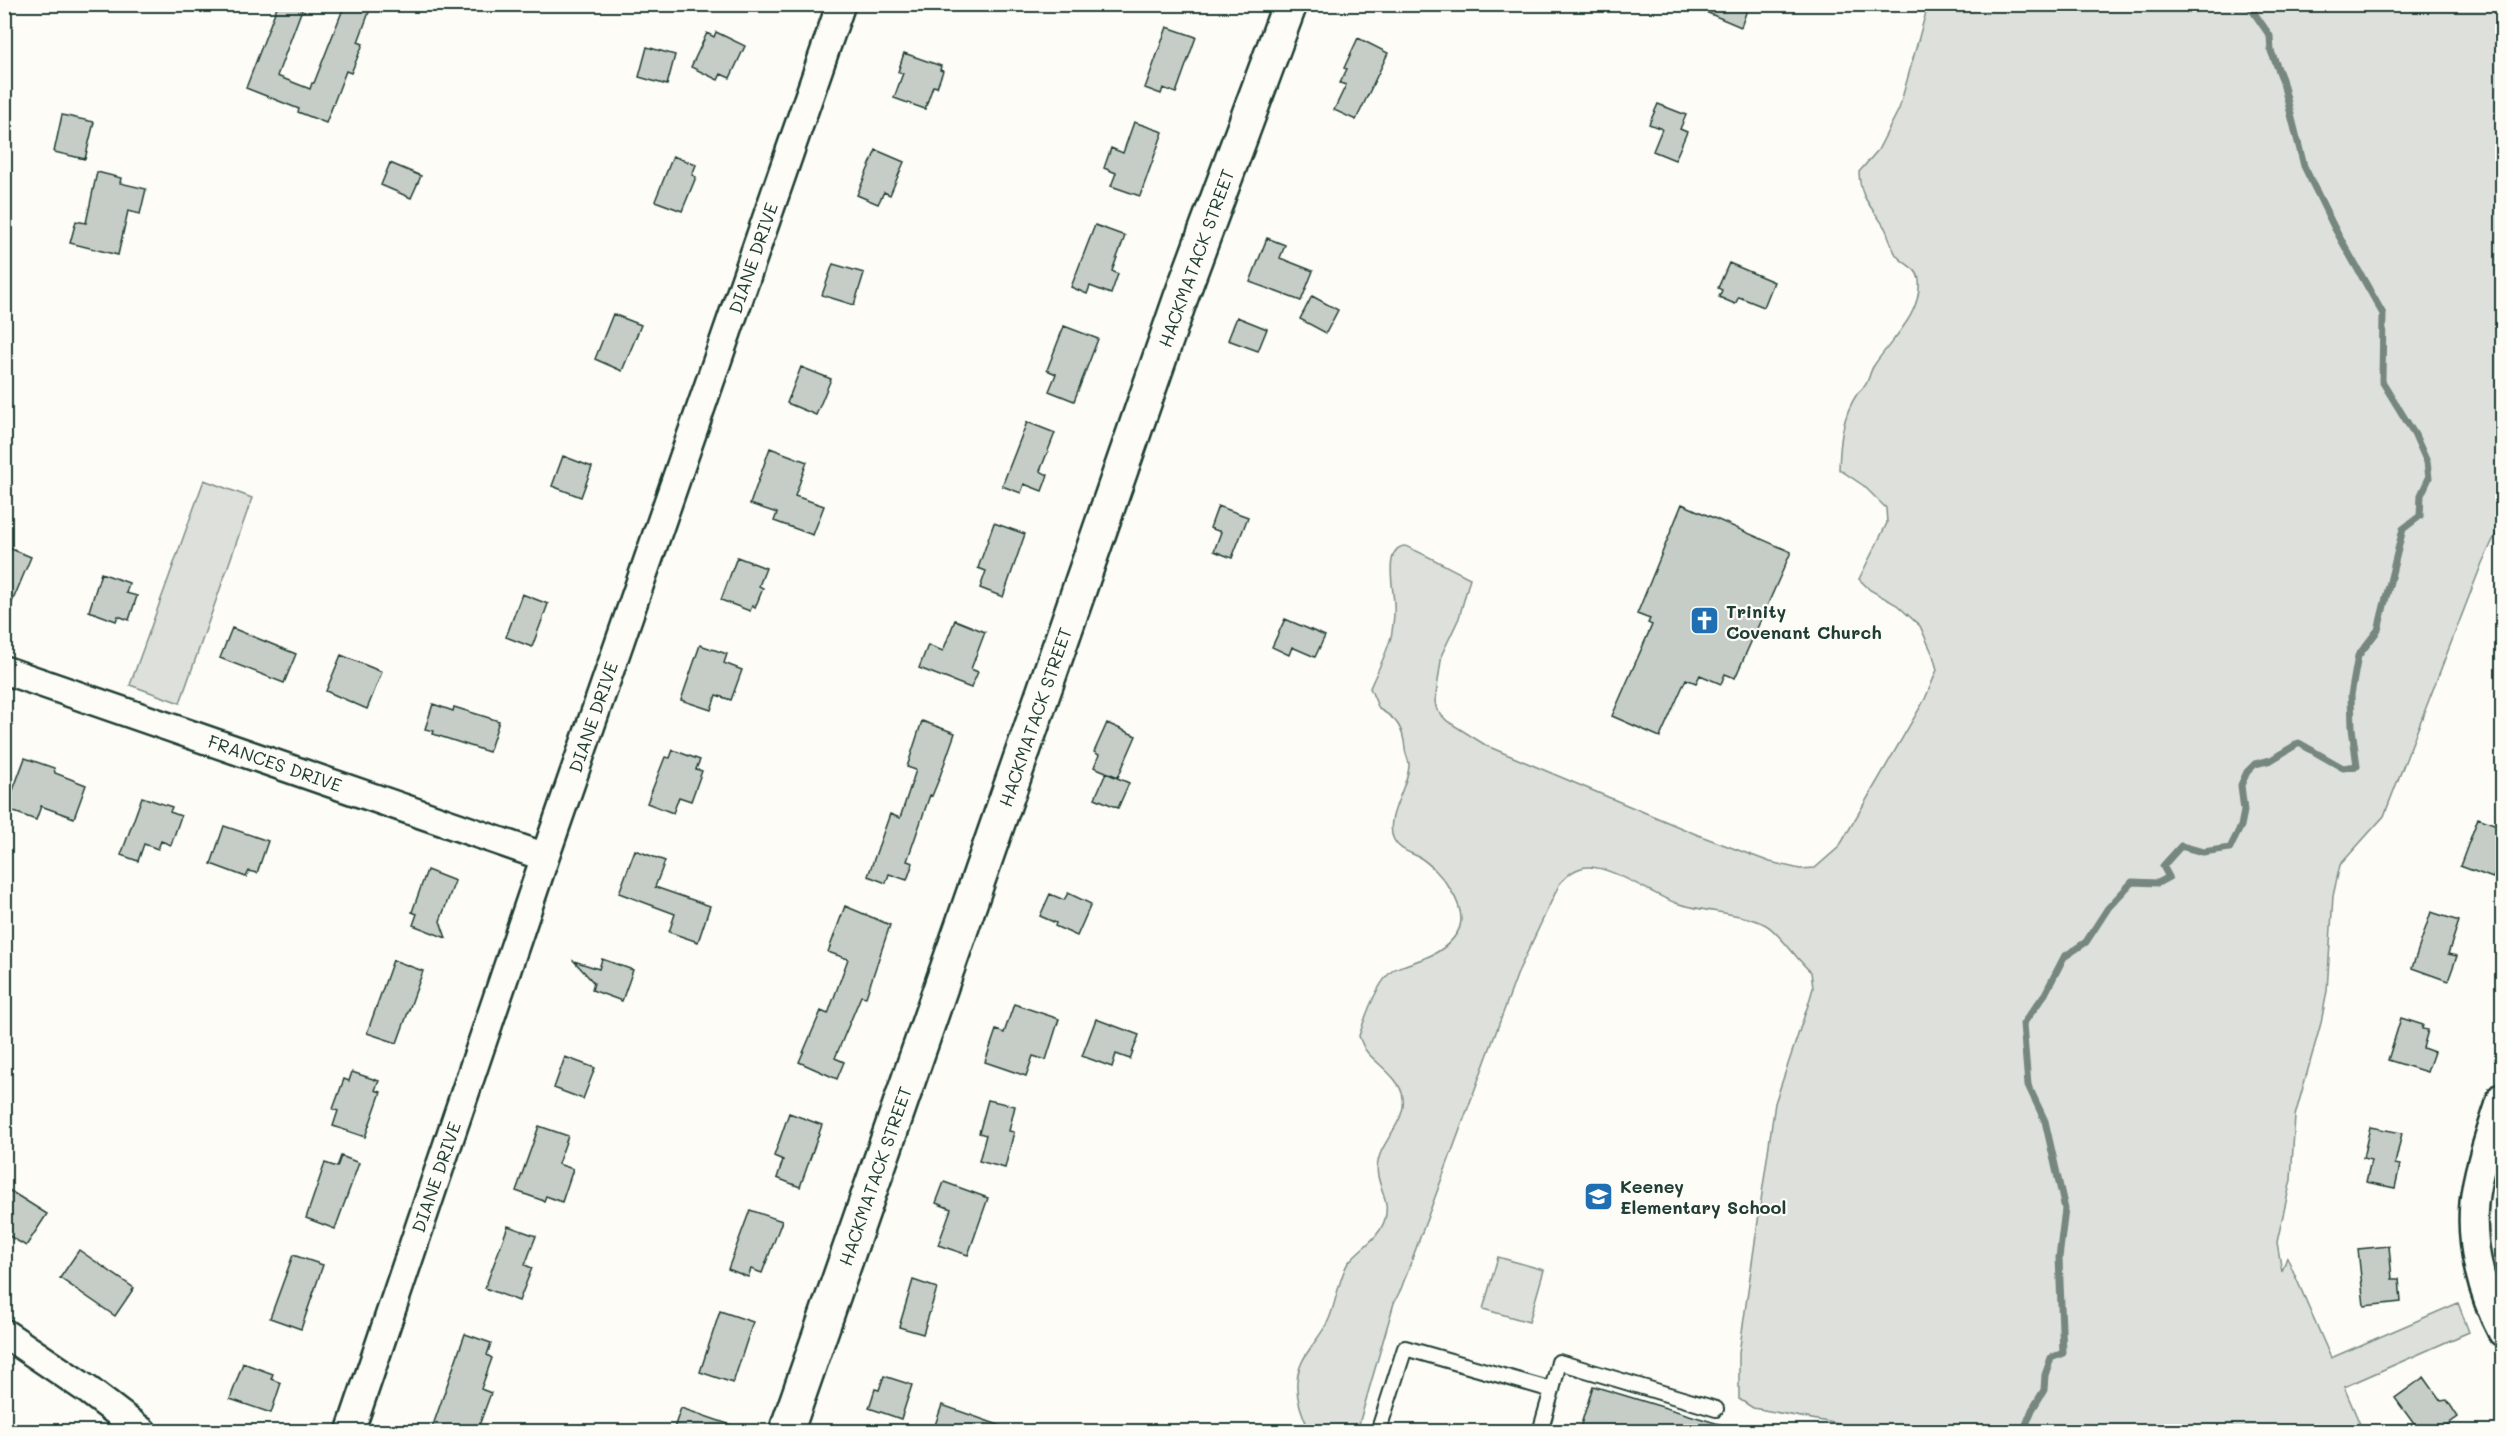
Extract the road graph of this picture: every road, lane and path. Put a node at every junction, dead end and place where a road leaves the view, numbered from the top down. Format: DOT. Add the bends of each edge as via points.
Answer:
graph roads {
  1 [pos="841,4"];
  2 [pos="1290,4"];
  3 [pos="4,670"];
  4 [pos="545,856"];
  5 [pos="2502,1097"];
  6 [pos="2502,1332"];
  7 [pos="4,1333"];
  8 [pos="1552,1390"];
  9 [pos="1716,1409"];
  10 [pos="143,1431"];
  11 [pos="350,1431"];
  12 [pos="786,1431"];
  13 [pos="1378,1431"];
  14 [pos="1540,1431"];
  1 -- 4 [label="street, DIANE DRIVE"];
  2 -- 12 [label="street, HACKMATACK STREET" via="1177,308"];
  3 -- 4 [label="street, FRANCES DRIVE"];
  4 -- 11 [label="street, DIANE DRIVE"];
  5 -- 6 [label="street" via="2474,1203 2477,1259"];
  7 -- 10 [label="street"];
  8 -- 9 [label="lane" via="1559,1362"];
  8 -- 13 [label="lane" via="1405,1348"];
  8 -- 14 [label="lane"];
}
